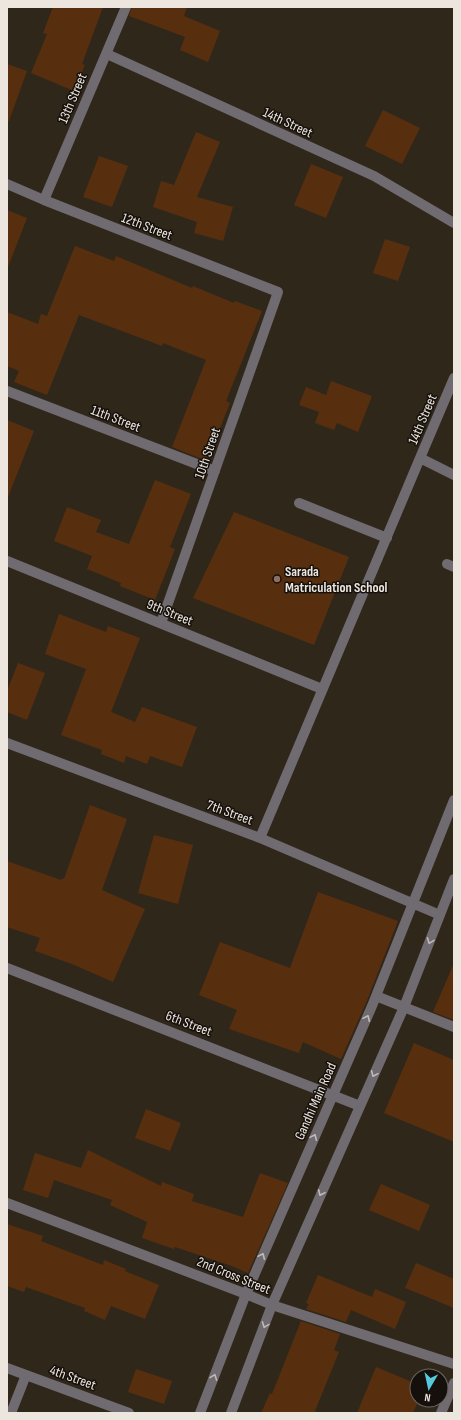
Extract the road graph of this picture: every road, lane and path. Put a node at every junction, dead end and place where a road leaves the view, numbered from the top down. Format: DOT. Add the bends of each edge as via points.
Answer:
graph roads {
  1 [pos="126,7"];
  2 [pos="107,54"];
  3 [pos="7,184"];
  4 [pos="44,200"];
  5 [pos="454,223"];
  6 [pos="278,292"];
  7 [pos="454,378"];
  8 [pos="7,391"];
  9 [pos="420,458"];
  10 [pos="215,472"];
  11 [pos="454,475"];
  12 [pos="299,504"];
  13 [pos="386,538"];
  14 [pos="7,561"];
  15 [pos="161,623"];
  16 [pos="322,689"];
  17 [pos="7,744"];
  18 [pos="454,800"];
  19 [pos="260,838"];
  20 [pos="454,879"];
  21 [pos="413,904"];
  22 [pos="440,915"];
  23 [pos="7,968"];
  24 [pos="376,996"];
  25 [pos="404,1007"];
  26 [pos="454,1027"];
  27 [pos="333,1094"];
  28 [pos="360,1106"];
  29 [pos="7,1202"];
  30 [pos="246,1294"];
  31 [pos="272,1305"];
  32 [pos="454,1364"];
  33 [pos="7,1368"];
  34 [pos="26,1375"];
  35 [pos="454,1383"];
  36 [pos="11,1413"];
  37 [pos="129,1413"];
  38 [pos="200,1413"];
  39 [pos="231,1413"];
  40 [pos="441,1413"];
  1 -- 2 [label="street, 13th Street"];
  2 -- 4 [label="street, 13th Street"];
  2 -- 5 [label="street, 14th Street" via="374,176"];
  3 -- 4 [label="street, 12th Street"];
  4 -- 6 [label="street, 12th Street"];
  6 -- 10 [label="street, 10th Street"];
  7 -- 9 [label="street, 14th Street"];
  8 -- 10 [label="street, 11th Street"];
  9 -- 11 [label="street, 14th Street"];
  9 -- 13 [label="street"];
  10 -- 15 [label="street, 10th Street"];
  12 -- 13 [label="street"];
  13 -- 16 [label="street"];
  14 -- 15 [label="street, 9th Street"];
  15 -- 16 [label="street, 9th Street"];
  16 -- 19 [label="street"];
  17 -- 19 [label="street, 7th Street"];
  18 -- 21 [label="street, Gandhi Main Road"];
  19 -- 21 [label="street, 7th Street"];
  20 -- 22 [label="street"];
  21 -- 22 [label="street, 7th Street"];
  21 -- 24 [label="street, Gandhi Main Road"];
  22 -- 25 [label="street, one-way"];
  23 -- 27 [label="street, 6th Street"];
  24 -- 25 [label="street"];
  27 -- 24 [label="street, Gandhi Main Road, one-way"];
  25 -- 26 [label="street"];
  25 -- 28 [label="street, one-way"];
  27 -- 28 [label="street, 6th Street"];
  30 -- 27 [label="street, Gandhi Main Road, one-way"];
  28 -- 31 [label="street, one-way"];
  29 -- 30 [label="street, 2nd Cross Street"];
  30 -- 31 [label="street, 2nd Cross Street"];
  38 -- 30 [label="street, Gandhi Main Road, one-way"];
  31 -- 32 [label="street, 2nd Cross Street"];
  31 -- 39 [label="street, one-way"];
  33 -- 34 [label="street, 4th Street"];
  34 -- 36 [label="street"];
  34 -- 37 [label="street, 4th Street"];
  35 -- 40 [label="street"];
}
